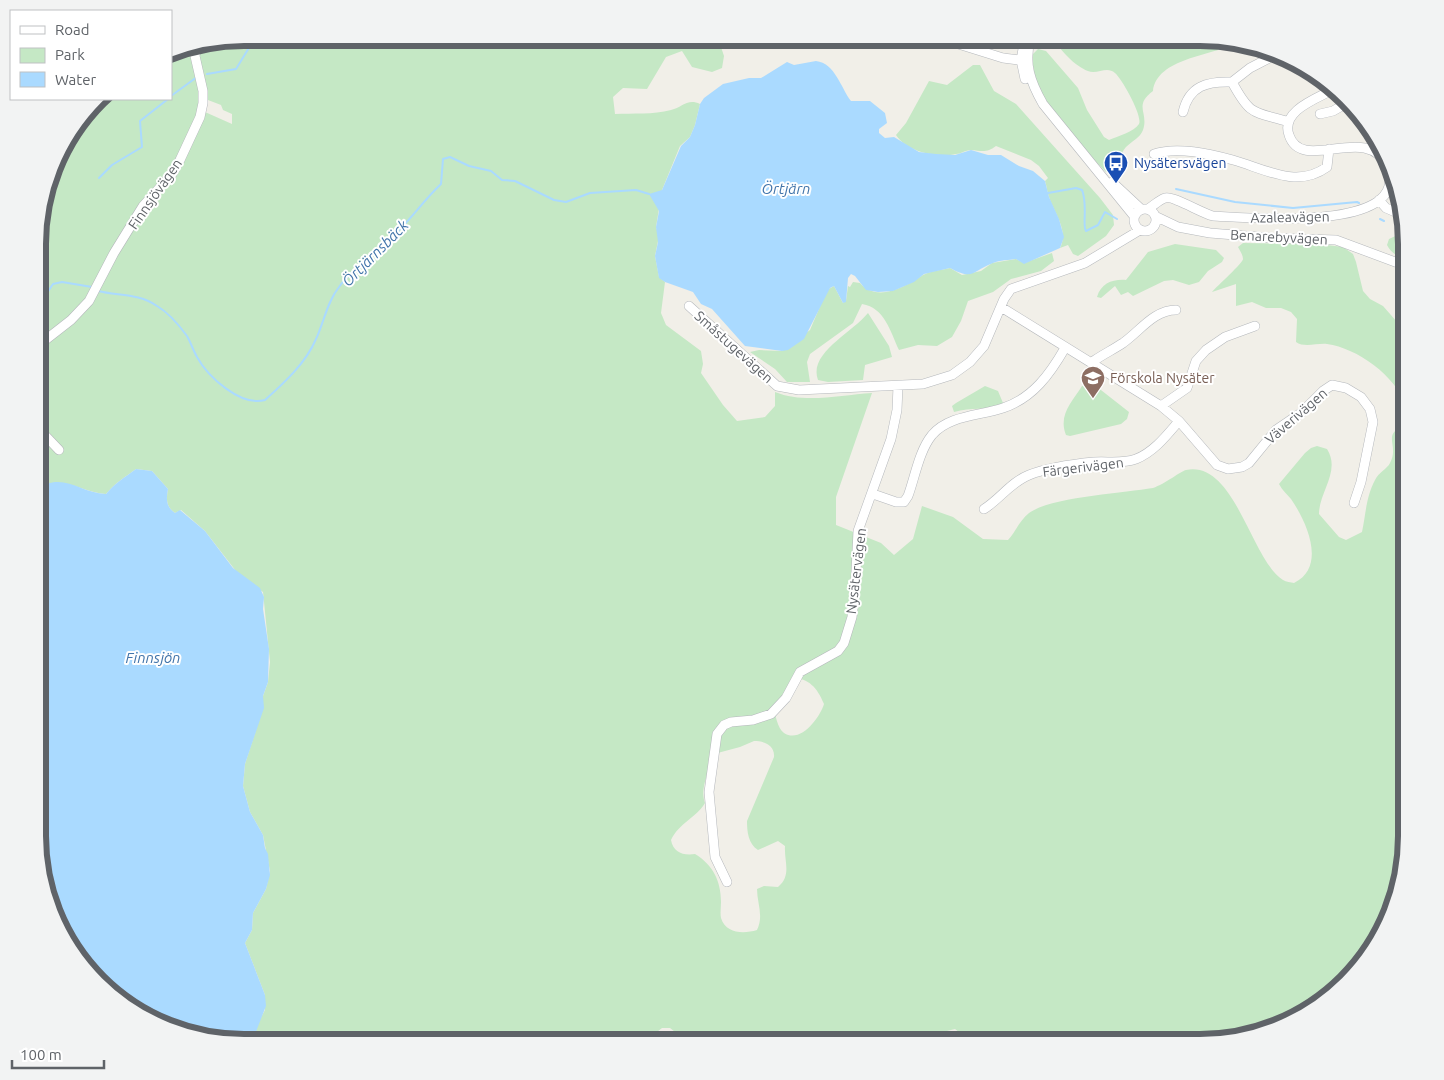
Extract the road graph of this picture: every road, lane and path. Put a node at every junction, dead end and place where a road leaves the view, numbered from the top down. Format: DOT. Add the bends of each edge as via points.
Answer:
graph roads {
  1 [pos="965,46"];
  2 [pos="1025,46"];
  3 [pos="1028,46"];
  4 [pos="196,52"];
  5 [pos="1268,58"];
  6 [pos="1024,60"];
  7 [pos="1232,82"];
  8 [pos="1327,93"];
  9 [pos="1342,106"];
  10 [pos="1183,112"];
  11 [pos="1320,114"];
  12 [pos="1289,122"];
  13 [pos="1329,149"];
  14 [pos="1375,153"];
  15 [pos="1154,154"];
  16 [pos="1389,186"];
  17 [pos="1379,200"];
  18 [pos="1395,212"];
  19 [pos="1144,217"];
  20 [pos="1153,227"];
  21 [pos="1178,227"];
  22 [pos="1398,263"];
  23 [pos="689,306"];
  24 [pos="1001,307"];
  25 [pos="1176,310"];
  26 [pos="1255,326"];
  27 [pos="46,340"];
  28 [pos="1065,348"];
  29 [pos="1092,364"];
  30 [pos="898,386"];
  31 [pos="1161,406"];
  32 [pos="1179,421"];
  33 [pos="46,436"];
  34 [pos="59,450"];
  35 [pos="873,494"];
  36 [pos="1354,503"];
  37 [pos="984,509"];
  38 [pos="727,882"];
  1 -- 6 [label="street" via="1003,58"];
  2 -- 6 [label="street, Benarebyvägen"];
  3 -- 6 [label="street, Benarebyvägen"];
  4 -- 27 [label="street, Finnsjövägen" via="203,103 180,160 172,174 143,206 89,301"];
  5 -- 7 [label="street"];
  6 -- 19 [label="street, Benarebyvägen" via="1026,84 1100,173 1116,184"];
  7 -- 10 [label="street" via="1215,81 1196,88 1188,97"];
  7 -- 12 [label="street" via="1249,108"];
  8 -- 12 [label="street" via="1296,111"];
  9 -- 11 [label="street"];
  12 -- 13 [label="street" via="1289,136 1298,147 1309,151"];
  13 -- 14 [label="street" via="1368,148"];
  13 -- 15 [label="street" via="1327,167 1313,176 1301,178 1272,174 1212,156 1166,150"];
  16 -- 17 [label="street"];
  17 -- 18 [label="street"];
  17 -- 19 [label="street, Azaleavägen" via="1337,216 1301,220 1213,216 1171,197 1159,202"];
  19 -- 20 [label="street" via="1156,222"];
  19 -- 20 [label="street, Benarebyvägen" via="1147,231"];
  19 -- 21 [label="street, Benarebyvägen"];
  19 -- 24 [label="street" via="1127,237 1106,253 1014,287"];
  20 -- 21 [label="street, Benarebyvägen"];
  21 -- 22 [label="street, Benarebyvägen" via="1257,237 1336,240"];
  23 -- 30 [label="street, Småstugevägen" via="784,389"];
  24 -- 28 [label="street, Väverivägen"];
  24 -- 30 [label="street" via="984,346 961,369 938,381"];
  25 -- 29 [label="street" via="1156,316"];
  26 -- 31 [label="street" via="1225,337 1206,350 1196,361 1186,388"];
  28 -- 29 [label="street, Väverivägen"];
  28 -- 35 [label="street" via="1044,380 1021,400 939,429 924,449 904,502"];
  29 -- 31 [label="street, Väverivägen"];
  30 -- 35 [label="street, Nysätervägen" via="895,425"];
  31 -- 32 [label="street, Väverivägen"];
  32 -- 36 [label="street, Väverivägen" via="1217,465 1228,469 1242,467 1276,430 1309,407 1323,390 1332,385 1346,388 1361,397 1372,415 1370,440"];
  32 -- 37 [label="street, Färgerivägen" via="1160,442 1137,458 1094,462 1028,475"];
  33 -- 34 [label="street"];
  35 -- 38 [label="street, Nysätervägen" via="858,531 852,617 842,648 800,672 786,698 771,714 731,722 717,734 709,792 715,857"];
}
